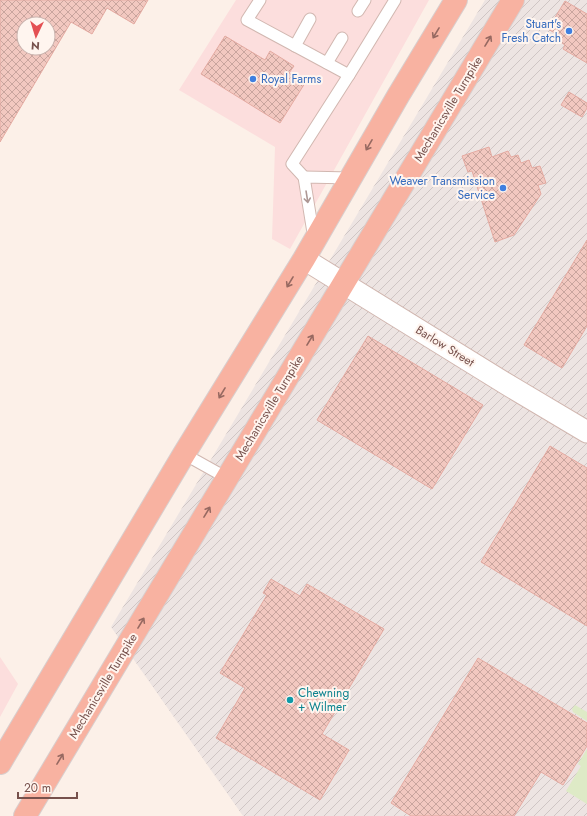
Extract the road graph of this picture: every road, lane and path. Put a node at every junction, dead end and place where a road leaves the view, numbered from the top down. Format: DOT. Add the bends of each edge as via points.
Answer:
graph roads {
  1 [pos="260,0"];
  2 [pos="365,0"];
  3 [pos="395,0"];
  4 [pos="456,0"];
  5 [pos="513,0"];
  6 [pos="358,11"];
  7 [pos="310,19"];
  8 [pos="342,38"];
  9 [pos="295,46"];
  10 [pos="327,63"];
  11 [pos="349,75"];
  12 [pos="304,177"];
  13 [pos="351,178"];
  14 [pos="309,250"];
  15 [pos="344,284"];
  16 [pos="586,429"];
  17 [pos="184,454"];
  18 [pos="227,478"];
  19 [pos="0,763"];
  20 [pos="25,816"];
  1 -- 9 [label="lane" via="247,20"];
  2 -- 6 [label="lane"];
  3 -- 11 [label="lane"];
  4 -- 13 [label="highway, one-way"];
  15 -- 5 [label="highway, Mechanicsville Turnpike, one-way"];
  7 -- 9 [label="lane"];
  8 -- 10 [label="lane"];
  9 -- 10 [label="lane"];
  10 -- 11 [label="lane"];
  11 -- 12 [label="lane" via="292,164"];
  12 -- 13 [label="lane"];
  12 -- 14 [label="lane, one-way"];
  13 -- 14 [label="highway"];
  14 -- 15 [label="street, Barlow Street"];
  14 -- 17 [label="highway, one-way"];
  15 -- 16 [label="street, Barlow Street" via="508,385"];
  18 -- 15 [label="highway, Mechanicsville Turnpike, one-way"];
  17 -- 18 [label="lane"];
  17 -- 19 [label="highway"];
  20 -- 18 [label="highway, Mechanicsville Turnpike, one-way"];
}
